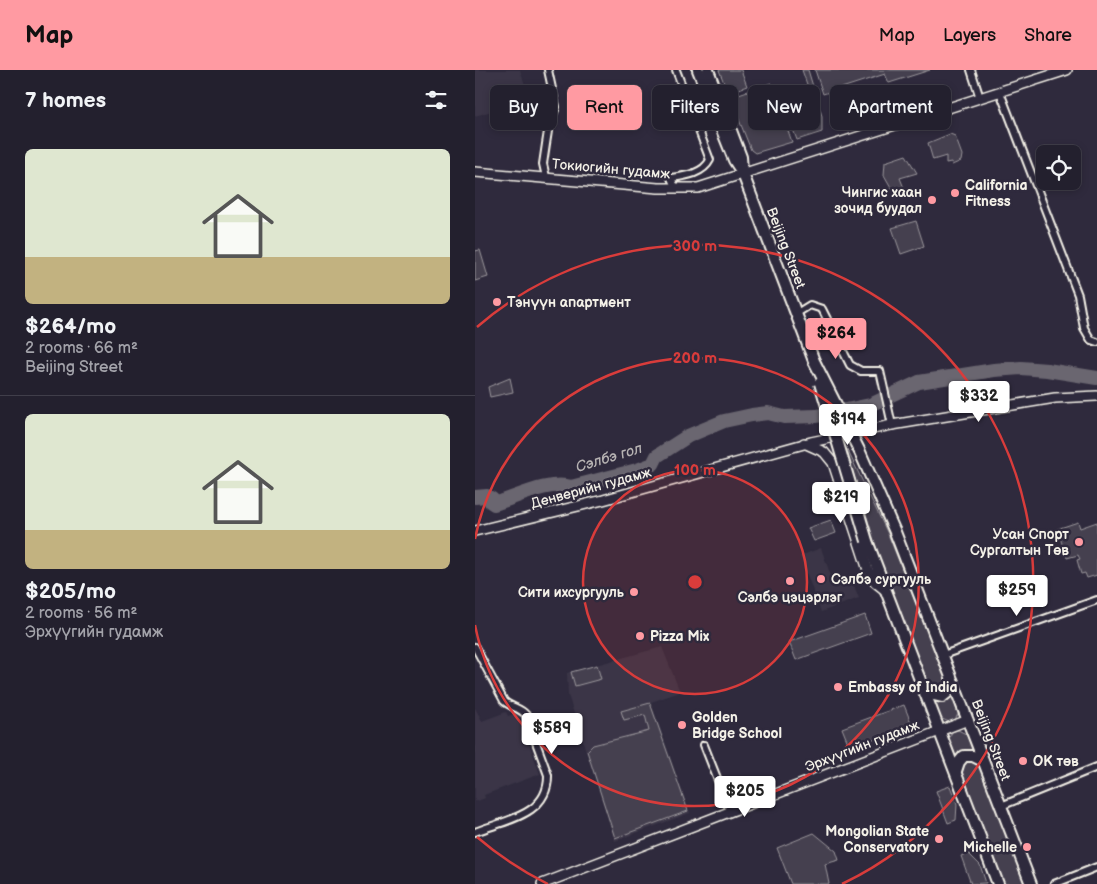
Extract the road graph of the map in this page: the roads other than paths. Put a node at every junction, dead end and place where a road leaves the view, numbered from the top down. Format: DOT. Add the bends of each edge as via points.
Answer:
graph roads {
  1 [pos="548,70"];
  2 [pos="676,70"];
  3 [pos="699,70"];
  4 [pos="708,70"];
  5 [pos="971,70"];
  6 [pos="1067,70"];
  7 [pos="1000,92"];
  8 [pos="980,98"];
  9 [pos="475,172"];
  10 [pos="743,174"];
  11 [pos="546,177"];
  12 [pos="676,189"];
  13 [pos="797,313"];
  14 [pos="1097,342"];
  15 [pos="814,361"];
  16 [pos="1097,396"];
  17 [pos="891,421"];
  18 [pos="804,443"];
  19 [pos="475,531"];
  20 [pos="885,590"];
  21 [pos="1097,600"];
  22 [pos="475,647"];
  23 [pos="943,655"];
  24 [pos="953,682"];
  25 [pos="925,693"];
  26 [pos="968,720"];
  27 [pos="939,731"];
  28 [pos="704,745"];
  29 [pos="983,761"];
  30 [pos="1097,767"];
  31 [pos="955,771"];
  32 [pos="1001,806"];
  33 [pos="730,811"];
  34 [pos="475,832"];
  35 [pos="1097,867"];
  36 [pos="553,882"];
  37 [pos="542,884"];
  38 [pos="998,884"];
  39 [pos="1031,884"];
  40 [pos="1053,884"];
  1 -- 11 [label="street" via="556,107 549,125 543,164"];
  2 -- 12 [label="street" via="710,160 708,165 691,175 671,178"];
  3 -- 10 [label="main road" via="734,160"];
  4 -- 10 [label="main road" via="741,157"];
  5 -- 8 [label="street"];
  6 -- 7 [label="main road, Токиогийн гудамж"];
  7 -- 8 [label="main road, Токиогийн гудамж"];
  7 -- 14 [label="street" via="1078,295 1084,328 1091,340"];
  8 -- 10 [label="main road, Токиогийн гудамж"];
  9 -- 11 [label="main road, Токиогийн гудамж"];
  10 -- 12 [label="main road, Токиогийн гудамж" via="698,188"];
  10 -- 13 [label="main road, Beijing Street"];
  11 -- 12 [label="main road, Токиогийн гудамж"];
  13 -- 15 [label="main road, Beijing Street"];
  13 -- 17 [label="street" via="810,305 822,309 850,365 861,371 880,371"];
  15 -- 20 [label="main road, Beijing Street, bridge" via="867,541"];
  15 -- 23 [label="main road, Beijing Street, bridge" via="895,532"];
  16 -- 17 [label="main road, Денверийн гудамж" via="1055,398"];
  17 -- 18 [label="main road, Денверийн гудамж"];
  18 -- 19 [label="main road, Денверийн гудамж" via="603,500"];
  18 -- 20 [label="main road" via="825,452 833,463 868,570"];
  20 -- 25 [label="main road, Beijing Street"];
  21 -- 23 [label="street"];
  22 -- 34 [label="street" via="504,700 526,715 548,775 548,785 541,802 532,810"];
  23 -- 24 [label="main road, Beijing Street"];
  24 -- 25 [label="main road" via="941,697"];
  24 -- 26 [label="main road, Beijing Street"];
  25 -- 27 [label="main road, Beijing Street"];
  26 -- 27 [label="main road, Эрхүүгийн гудамж"];
  26 -- 29 [label="main road, Beijing Street"];
  27 -- 31 [label="main road, Beijing Street"];
  27 -- 33 [label="main road, Эрхүүгийн гудамж"];
  28 -- 33 [label="street"];
  29 -- 31 [label="main road" via="964,756"];
  29 -- 32 [label="main road, Beijing Street"];
  30 -- 32 [label="street"];
  31 -- 38 [label="main road, Beijing Street"];
  32 -- 39 [label="main road, Beijing Street"];
  33 -- 36 [label="main road, Эрхүүгийн гудамж"];
  35 -- 40 [label="street"];
  36 -- 37 [label="main road, Эрхүүгийн гудамж"];
}
